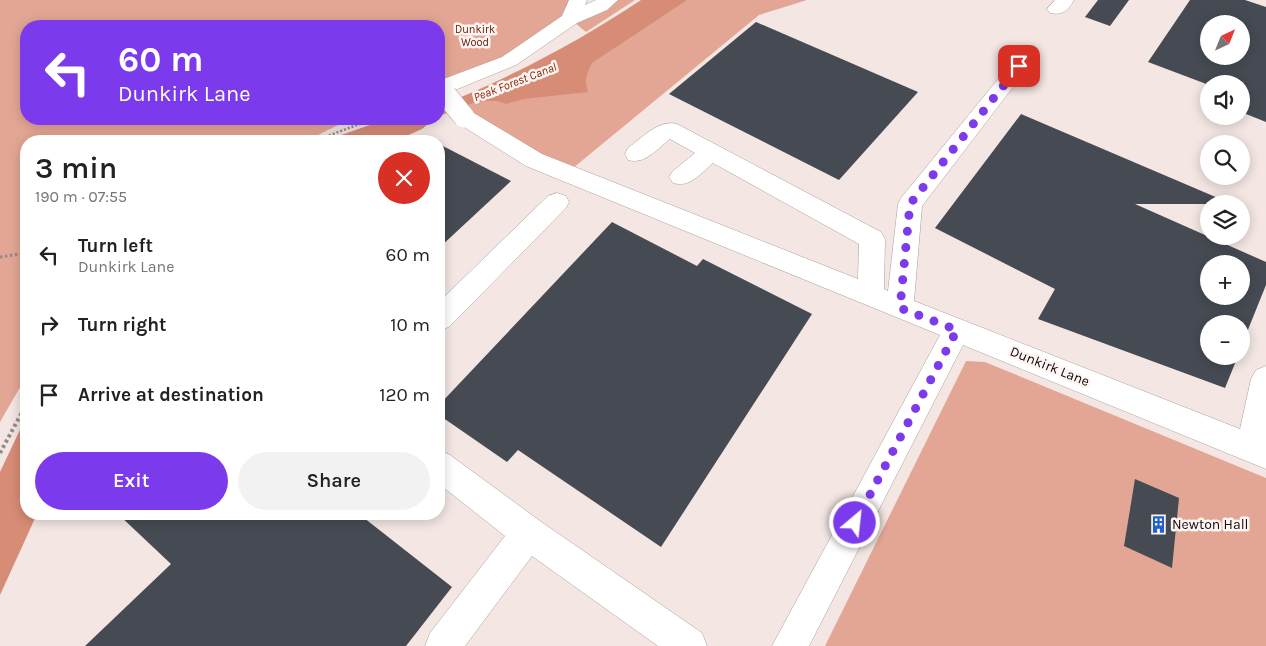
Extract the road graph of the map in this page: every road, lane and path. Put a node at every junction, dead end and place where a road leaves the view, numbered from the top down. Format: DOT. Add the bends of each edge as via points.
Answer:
graph roads {
  1 [pos="578,0"];
  2 [pos="608,0"];
  3 [pos="570,19"];
  4 [pos="1019,66"];
  5 [pos="445,88"];
  6 [pos="445,92"];
  7 [pos="357,125"];
  8 [pos="330,135"];
  9 [pos="711,152"];
  10 [pos="636,154"];
  11 [pos="681,177"];
  12 [pos="557,202"];
  13 [pos="20,254"];
  14 [pos="0,257"];
  15 [pos="871,296"];
  16 [pos="900,308"];
  17 [pos="445,313"];
  18 [pos="957,330"];
  19 [pos="1266,379"];
  20 [pos="20,416"];
  21 [pos="1259,451"];
  22 [pos="0,453"];
  23 [pos="445,469"];
  24 [pos="528,533"];
  25 [pos="443,646"];
  26 [pos="689,646"];
  27 [pos="790,646"];
  1 -- 3 [label="street"];
  2 -- 3 [label="street"];
  3 -- 5 [label="street, Dunkirk Lane, bridge" via="509,61"];
  4 -- 16 [label="street" via="910,204"];
  6 -- 15 [label="street, Dunkirk Lane, bridge" via="464,117 534,160"];
  7 -- 8 [label="path"];
  9 -- 10 [label="street" via="669,129"];
  9 -- 11 [label="street"];
  9 -- 15 [label="street" via="872,239"];
  12 -- 17 [label="street"];
  13 -- 14 [label="path"];
  15 -- 16 [label="street, Dunkirk Lane"];
  16 -- 18 [label="street, Dunkirk Lane"];
  18 -- 21 [label="street, Dunkirk Lane"];
  18 -- 27 [label="street"];
  19 -- 21 [label="street"];
  20 -- 22 [label="path"];
  23 -- 24 [label="street"];
  24 -- 25 [label="street"];
  24 -- 26 [label="street"];
}
